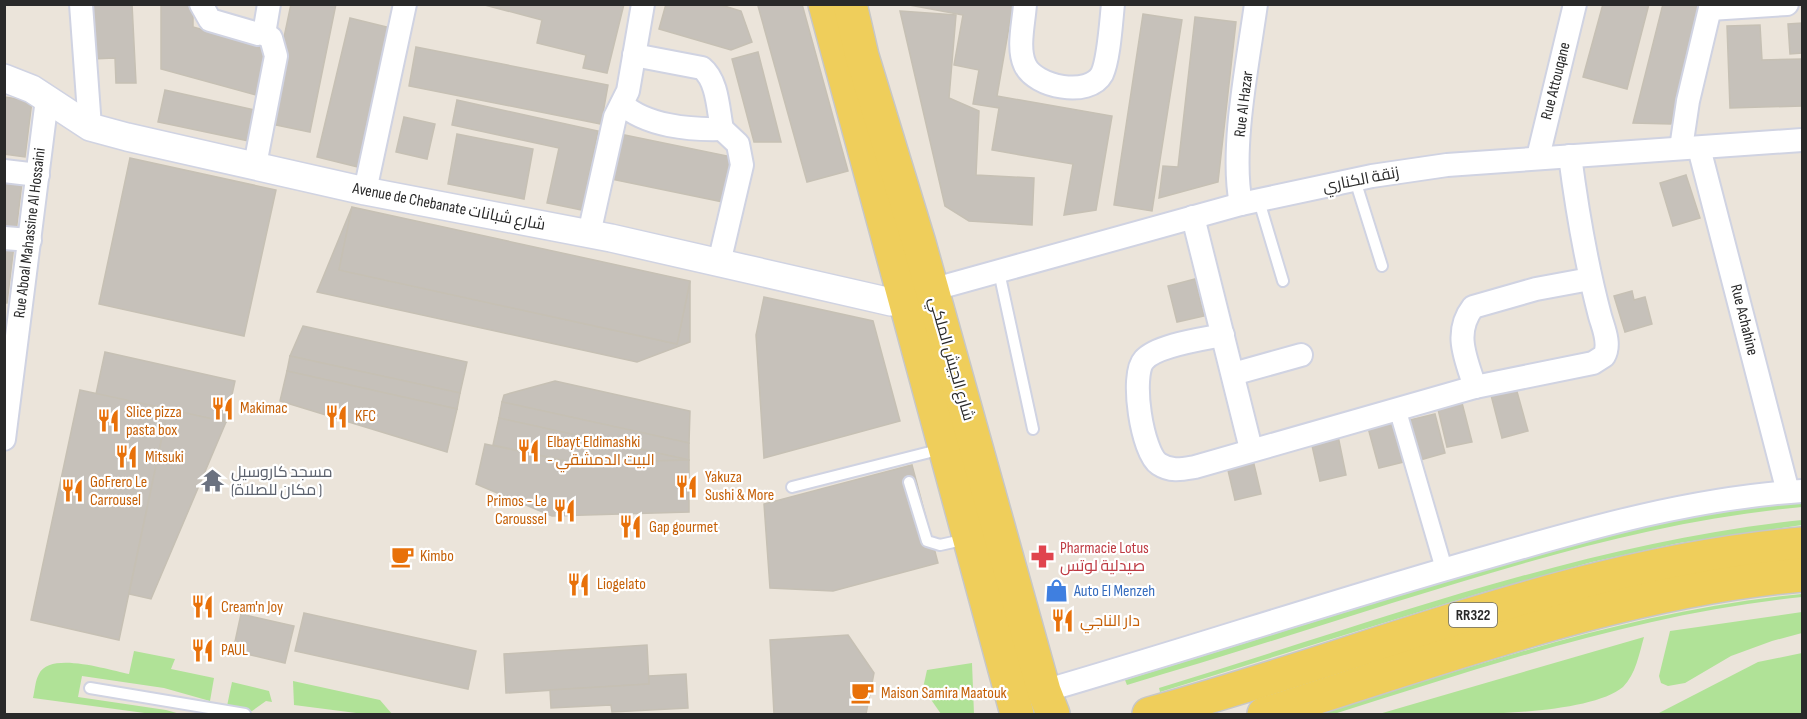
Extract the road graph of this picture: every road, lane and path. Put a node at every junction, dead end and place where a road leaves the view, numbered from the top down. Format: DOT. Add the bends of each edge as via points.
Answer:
graph roads {
  1 [pos="81,4"];
  2 [pos="201,4"];
  3 [pos="269,4"];
  4 [pos="405,4"];
  5 [pos="643,4"];
  6 [pos="825,4"];
  7 [pos="850,4"];
  8 [pos="1025,4"];
  9 [pos="1113,4"];
  10 [pos="1575,4"];
  11 [pos="1787,4"];
  12 [pos="1252,5"];
  13 [pos="1711,7"];
  14 [pos="261,32"];
  15 [pos="634,55"];
  16 [pos="4,78"];
  17 [pos="47,99"];
  18 [pos="622,104"];
  19 [pos="90,127"];
  20 [pos="722,129"];
  21 [pos="1803,140"];
  22 [pos="1690,148"];
  23 [pos="1570,156"];
  24 [pos="1538,157"];
  25 [pos="255,165"];
  26 [pos="4,171"];
  27 [pos="38,175"];
  28 [pos="1355,180"];
  29 [pos="365,191"];
  30 [pos="1250,202"];
  31 [pos="1193,217"];
  32 [pos="589,234"];
  33 [pos="4,238"];
  34 [pos="30,240"];
  35 [pos="719,263"];
  36 [pos="1382,266"];
  37 [pos="999,272"];
  38 [pos="1590,279"];
  39 [pos="1283,281"];
  40 [pos="918,294"];
  41 [pos="11,330"];
  42 [pos="1223,335"];
  43 [pos="1301,355"];
  44 [pos="1233,374"];
  45 [pos="1475,387"];
  46 [pos="1397,408"];
  47 [pos="6,410"];
  48 [pos="1033,429"];
  49 [pos="4,439"];
  50 [pos="945,448"];
  51 [pos="1251,449"];
  52 [pos="909,482"];
  53 [pos="792,487"];
  54 [pos="1795,491"];
  55 [pos="970,538"];
  56 [pos="1803,544"];
  57 [pos="1444,569"];
  58 [pos="1803,575"];
  59 [pos="90,688"];
  60 [pos="1047,709"];
  61 [pos="199,710"];
  62 [pos="246,714"];
  63 [pos="1017,714"];
  64 [pos="1149,714"];
  65 [pos="1264,714"];
  1 -- 19 [label="street"];
  2 -- 14 [label="street" via="210,20 252,34"];
  3 -- 14 [label="street" via="267,22"];
  4 -- 29 [label="street"];
  5 -- 15 [label="street"];
  6 -- 40 [label="main road, شارع الجيش الملكي"];
  7 -- 40 [label="main road, شارع الجيش الملكي"];
  8 -- 9 [label="street" via="1022,48 1026,67 1042,81 1078,87 1093,83 1103,72"];
  10 -- 24 [label="street, Rue Attouqane"];
  11 -- 13 [label="street, Rue Achahine"];
  12 -- 30 [label="street, Rue Al Hazar" via="1237,184"];
  13 -- 22 [label="street, Rue Achahine" via="1688,101"];
  14 -- 25 [label="street" via="271,38 276,56"];
  15 -- 18 [label="street"];
  15 -- 20 [label="street" via="707,72 712,79"];
  16 -- 17 [label="street, Avenue de Chebanate شارع شبانات"];
  17 -- 19 [label="street, Avenue de Chebanate شارع شبانات"];
  17 -- 27 [label="street, Rue Aboal Mahassine Al Hossaini"];
  18 -- 20 [label="street" via="639,117 687,127"];
  18 -- 32 [label="street" via="615,117"];
  19 -- 25 [label="street, Avenue de Chebanate شارع شبانات"];
  20 -- 35 [label="street" via="738,144 742,165"];
  21 -- 22 [label="street, زنقة الكناري"];
  22 -- 23 [label="street, زنقة الكناري"];
  22 -- 54 [label="street, Rue Achahine"];
  23 -- 24 [label="street, زنقة الكناري"];
  23 -- 38 [label="street"];
  24 -- 28 [label="street, زنقة الكناري" via="1447,165"];
  25 -- 29 [label="street, Avenue de Chebanate شارع شبانات"];
  26 -- 27 [label="street"];
  27 -- 34 [label="street, Rue Aboal Mahassine Al Hossaini"];
  28 -- 30 [label="street, زنقة الكناري"];
  28 -- 36 [label="lane"];
  29 -- 32 [label="street, Avenue de Chebanate شارع شبانات"];
  30 -- 31 [label="street, زنقة الكناري"];
  30 -- 39 [label="lane"];
  31 -- 37 [label="street, زنقة الكناري"];
  31 -- 42 [label="street"];
  32 -- 35 [label="street, Avenue de Chebanate شارع شبانات"];
  33 -- 34 [label="street"];
  34 -- 41 [label="street, Rue Aboal Mahassine Al Hossaini"];
  35 -- 40 [label="street, Avenue de Chebanate شارع شبانات" via="891,302"];
  37 -- 40 [label="street, زنقة الكناري"];
  37 -- 48 [label="lane"];
  38 -- 45 [label="street" via="1473,307 1462,327 1462,346"];
  38 -- 45 [label="street" via="1607,343 1600,359"];
  40 -- 50 [label="main road, شارع الجيش الملكي"];
  40 -- 60 [label="main road, شارع الجيش الملكي"];
  41 -- 47 [label="street, Rue Aboal Mahassine Al Hossaini"];
  42 -- 44 [label="street"];
  42 -- 51 [label="street" via="1145,358 1136,376 1145,434 1157,463 1167,468 1196,467"];
  43 -- 44 [label="street"];
  44 -- 51 [label="street"];
  45 -- 46 [label="street"];
  46 -- 51 [label="street"];
  46 -- 57 [label="street"];
  47 -- 49 [label="street, Rue Aboal Mahassine Al Hossaini"];
  50 -- 53 [label="lane"];
  50 -- 55 [label="main road, شارع الجيش الملكي"];
  52 -- 55 [label="lane" via="927,541 940,545"];
  54 -- 57 [label="street" via="1655,511"];
  55 -- 63 [label="main road, شارع الجيش الملكي"];
  56 -- 64 [label="main road, RR322" via="1715,555 1589,581"];
  57 -- 60 [label="street"];
  58 -- 65 [label="main road, RR322" via="1694,591 1594,613"];
  59 -- 61 [label="lane"];
  61 -- 62 [label="lane"];
}
